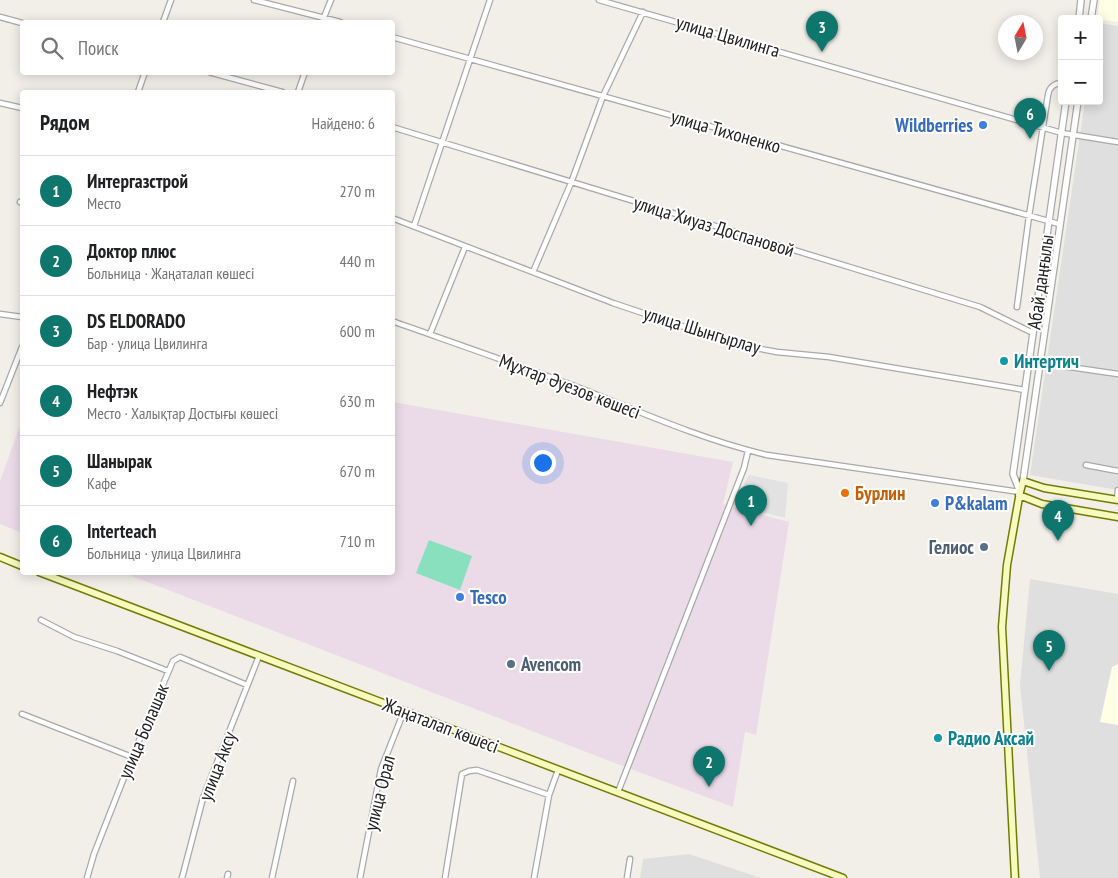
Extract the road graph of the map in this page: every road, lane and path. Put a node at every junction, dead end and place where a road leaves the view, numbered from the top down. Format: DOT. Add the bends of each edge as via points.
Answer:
graph roads {
  1 [pos="171,0"];
  2 [pos="254,0"];
  3 [pos="331,0"];
  4 [pos="490,0"];
  5 [pos="599,0"];
  6 [pos="1082,0"];
  7 [pos="1094,0"];
  8 [pos="642,12"];
  9 [pos="1080,15"];
  10 [pos="1092,15"];
  11 [pos="0,17"];
  12 [pos="164,20"];
  13 [pos="323,20"];
  14 [pos="20,22"];
  15 [pos="395,38"];
  16 [pos="471,59"];
  17 [pos="144,75"];
  18 [pos="220,75"];
  19 [pos="304,75"];
  20 [pos="1058,84"];
  21 [pos="139,90"];
  22 [pos="275,90"];
  23 [pos="299,90"];
  24 [pos="604,96"];
  25 [pos="0,103"];
  26 [pos="1066,105"];
  27 [pos="1077,105"];
  28 [pos="20,108"];
  29 [pos="1042,127"];
  30 [pos="395,128"];
  31 [pos="1062,133"];
  32 [pos="1072,135"];
  33 [pos="1118,142"];
  34 [pos="443,144"];
  35 [pos="570,183"];
  36 [pos="1028,216"];
  37 [pos="395,219"];
  38 [pos="1049,221"];
  39 [pos="1059,224"];
  40 [pos="414,226"];
  41 [pos="465,246"];
  42 [pos="534,272"];
  43 [pos="1017,306"];
  44 [pos="0,314"];
  45 [pos="20,318"];
  46 [pos="395,321"];
  47 [pos="1033,333"];
  48 [pos="430,334"];
  49 [pos="20,353"];
  50 [pos="1063,366"];
  51 [pos="1118,374"];
  52 [pos="1025,390"];
  53 [pos="0,402"];
  54 [pos="748,450"];
  55 [pos="1086,465"];
  56 [pos="1118,471"];
  57 [pos="1023,481"];
  58 [pos="1118,490"];
  59 [pos="1020,493"];
  60 [pos="1117,500"];
  61 [pos="1118,517"];
  62 [pos="0,558"];
  63 [pos="20,565"];
  64 [pos="47,575"];
  65 [pos="40,620"];
  66 [pos="259,656"];
  67 [pos="168,671"];
  68 [pos="247,685"];
  69 [pos="404,711"];
  70 [pos="22,714"];
  71 [pos="132,757"];
  72 [pos="558,770"];
  73 [pos="293,781"];
  74 [pos="618,792"];
  75 [pos="549,795"];
  76 [pos="630,859"];
  77 [pos="88,878"];
  78 [pos="182,878"];
  79 [pos="272,878"];
  80 [pos="360,878"];
  81 [pos="445,878"];
  82 [pos="534,878"];
  83 [pos="627,878"];
  84 [pos="842,878"];
  85 [pos="1015,878"];
  1 -- 12 [label="street"];
  2 -- 13 [label="street"];
  3 -- 13 [label="street"];
  4 -- 16 [label="street"];
  5 -- 8 [label="street, улица Цвилинга"];
  6 -- 9 [label="street"];
  7 -- 10 [label="street"];
  8 -- 24 [label="street"];
  8 -- 29 [label="street, улица Цвилинга"];
  11 -- 14 [label="street"];
  15 -- 16 [label="street, улица Тихоненко"];
  16 -- 24 [label="street, улица Тихоненко"];
  16 -- 34 [label="street"];
  17 -- 21 [label="street"];
  18 -- 22 [label="street"];
  19 -- 23 [label="street"];
  20 -- 29 [label="street" via="1049,90"];
  24 -- 35 [label="street"];
  24 -- 36 [label="street, улица Тихоненко"];
  25 -- 28 [label="street"];
  26 -- 31 [label="street, Абай даңғылы"];
  27 -- 32 [label="street, Абай даңғылы"];
  29 -- 31 [label="street, улица Цвилинга"];
  29 -- 36 [label="street"];
  30 -- 34 [label="street, улица Хиуаз Доспановой"];
  31 -- 32 [label="street, улица Цвилинга"];
  31 -- 38 [label="street, Абай даңғылы"];
  32 -- 33 [label="street, улица Цвилинга"];
  32 -- 39 [label="street, Абай даңғылы"];
  34 -- 35 [label="street, улица Хиуаз Доспановой"];
  34 -- 40 [label="street"];
  35 -- 42 [label="street"];
  35 -- 47 [label="street, улица Хиуаз Доспановой" via="980,307"];
  36 -- 38 [label="street, улица Тихоненко"];
  36 -- 43 [label="street"];
  37 -- 40 [label="street, улица Шынгырлау"];
  38 -- 39 [label="street, улица Тихоненко"];
  38 -- 47 [label="street, Абай даңғылы"];
  39 -- 57 [label="street, Абай даңғылы"];
  40 -- 41 [label="street, улица Шынгырлау"];
  41 -- 42 [label="street, улица Шынгырлау"];
  41 -- 48 [label="street"];
  42 -- 52 [label="street, улица Шынгырлау" via="613,303 745,346"];
  44 -- 45 [label="street"];
  46 -- 48 [label="street, Мұхтар Әуезов көшесі"];
  47 -- 52 [label="street, Абай даңғылы"];
  48 -- 54 [label="street, Мұхтар Әуезов көшесі"];
  49 -- 53 [label="street"];
  50 -- 51 [label="street"];
  52 -- 59 [label="street, Абай даңғылы" via="1013,474"];
  54 -- 59 [label="street, Мұхтар Әуезов көшесі"];
  54 -- 74 [label="street" via="744,468"];
  55 -- 56 [label="street"];
  57 -- 59 [label="main road"];
  57 -- 60 [label="main road" via="1044,488"];
  58 -- 60 [label="street"];
  59 -- 61 [label="main road" via="1042,504"];
  59 -- 85 [label="main road" via="1007,565 1002,627"];
  62 -- 63 [label="main road"];
  64 -- 66 [label="main road, Жаңаталап көшесі"];
  65 -- 67 [label="street" via="74,637"];
  66 -- 68 [label="street, улица Аксу"];
  66 -- 69 [label="main road, Жаңаталап көшесі"];
  67 -- 68 [label="street, улица Болашак" via="173,661 180,657"];
  67 -- 71 [label="street, улица Болашак"];
  68 -- 78 [label="street, улица Аксу" via="203,798"];
  69 -- 72 [label="main road, Жаңаталап көшесі"];
  69 -- 80 [label="street, улица Орал" via="381,769"];
  70 -- 71 [label="street"];
  71 -- 77 [label="street, улица Болашак" via="94,854"];
  72 -- 74 [label="main road, Жаңаталап көшесі"];
  72 -- 75 [label="street"];
  73 -- 79 [label="street"];
  74 -- 84 [label="main road, Жаңаталап көшесі"];
  75 -- 81 [label="street" via="477,770 462,774"];
  75 -- 82 [label="street"];
  76 -- 83 [label="street"];
}
